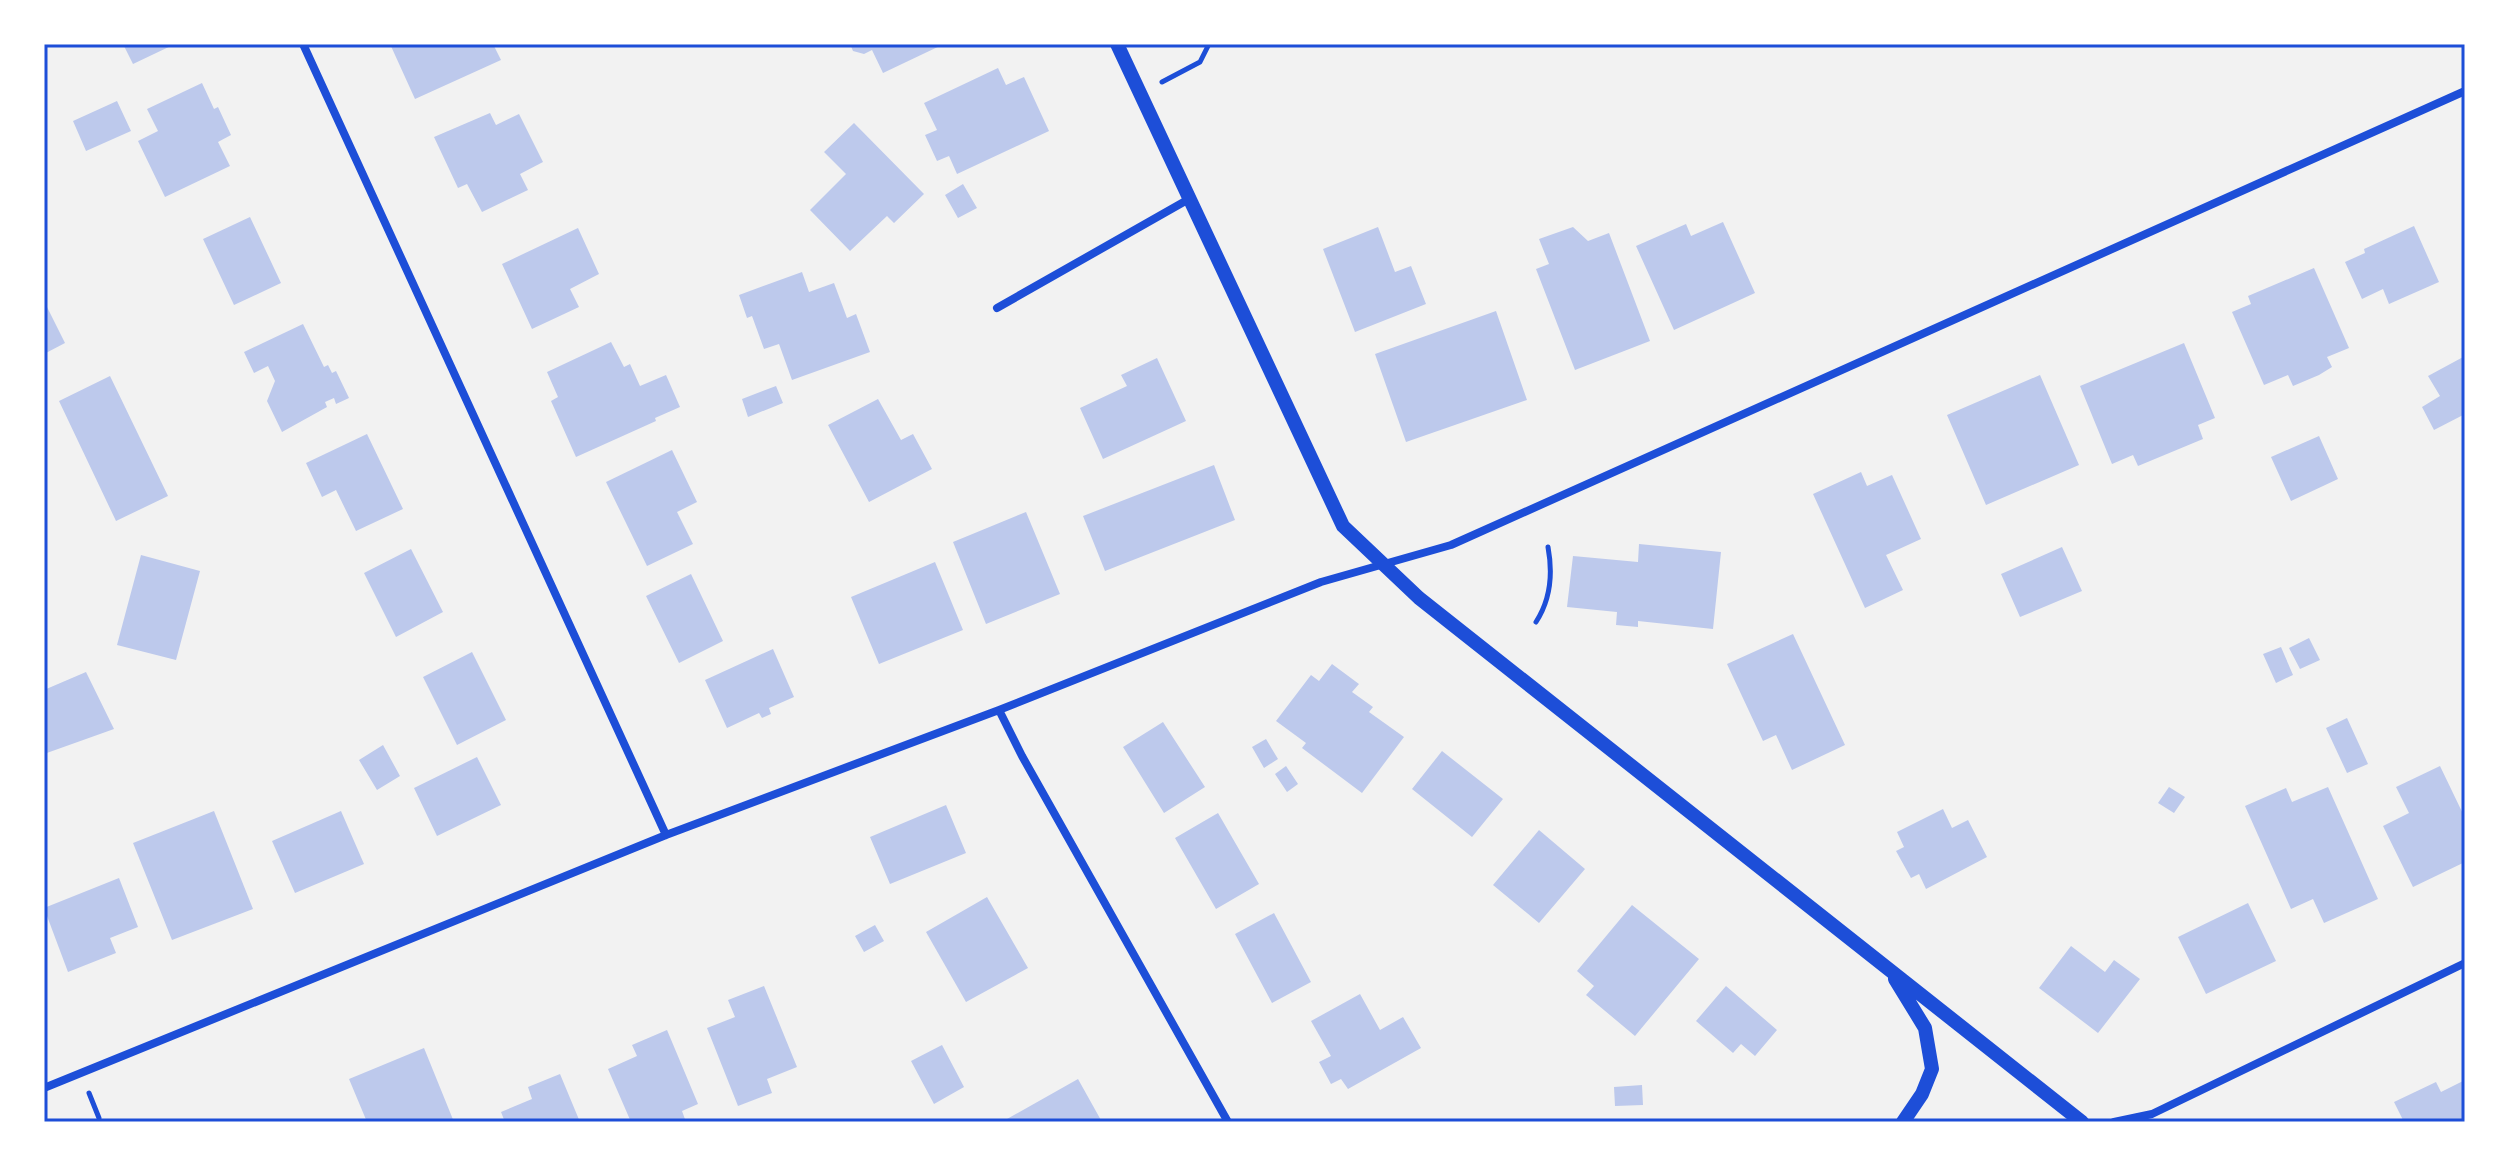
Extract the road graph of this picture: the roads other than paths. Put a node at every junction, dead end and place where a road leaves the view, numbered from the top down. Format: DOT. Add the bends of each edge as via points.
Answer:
graph roads {
  1 [pos="303,44"];
  2 [pos="1117,44"];
  3 [pos="2465,91"];
  4 [pos="1189,199"];
  5 [pos="997,308"];
  6 [pos="1384,565"];
  7 [pos="999,710"];
  8 [pos="666,835"];
  9 [pos="2465,963"];
  10 [pos="1888,969"];
  11 [pos="44,1088"];
  12 [pos="1228,1122"];
  13 [pos="1903,1122"];
  14 [pos="2082,1122"];
  15 [pos="2114,1122"];
  1 -- 8 [label="street"];
  2 -- 4 [label="street"];
  3 -- 6 [label="street" via="1451,545"];
  4 -- 5 [label="street"];
  4 -- 6 [label="street" via="1343,526"];
  6 -- 7 [label="street" via="1321,582"];
  6 -- 10 [label="street" via="1431,608"];
  7 -- 8 [label="street"];
  7 -- 12 [label="street"];
  8 -- 11 [label="street"];
  9 -- 15 [label="street" via="2152,1114"];
  10 -- 13 [label="street" via="1925,1028 1932,1069"];
  10 -- 14 [label="street"];
}
